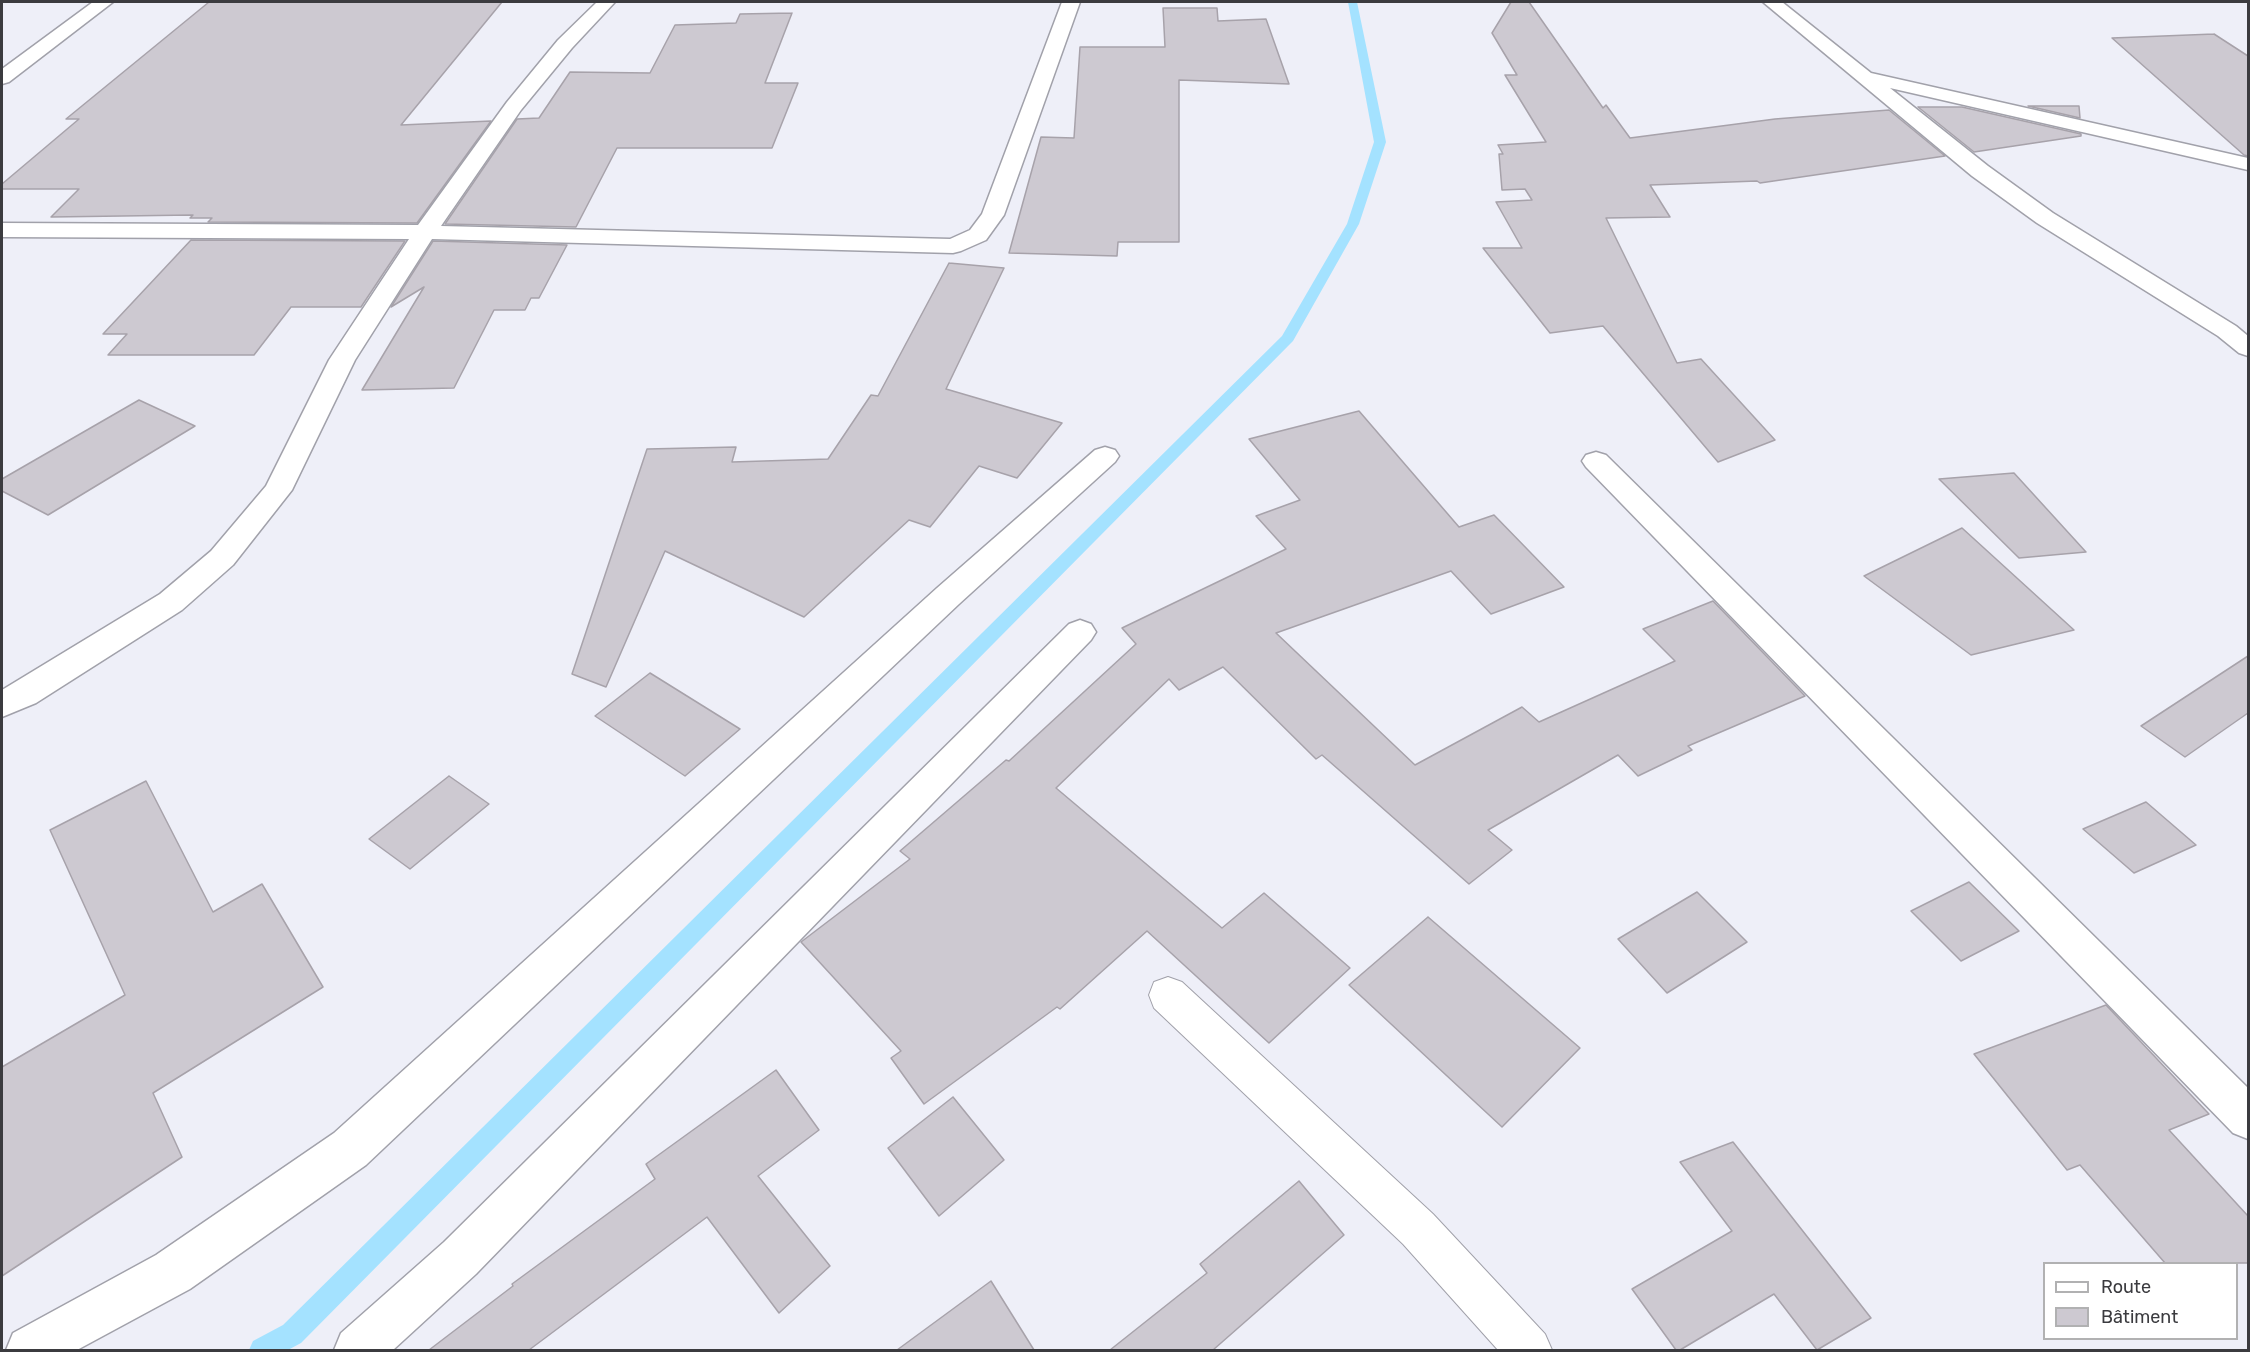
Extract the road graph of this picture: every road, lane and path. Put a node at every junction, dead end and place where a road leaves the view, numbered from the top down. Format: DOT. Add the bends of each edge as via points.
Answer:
graph roads {
  1 [pos="105,2"];
  2 [pos="606,2"];
  3 [pos="1071,2"];
  4 [pos="1772,2"];
  5 [pos="1863,75"];
  6 [pos="2,78"];
  7 [pos="2248,164"];
  8 [pos="2,230"];
  9 [pos="425,232"];
  10 [pos="2248,348"];
  11 [pos="1105,456"];
  12 [pos="1596,460"];
  13 [pos="1080,632"];
  14 [pos="2,704"];
  15 [pos="1167,995"];
  16 [pos="2248,1118"];
  17 [pos="30,1350"];
  18 [pos="358,1350"];
  19 [pos="1529,1350"];
  1 -- 6 [label="street"];
  2 -- 9 [label="street" via="514,106"];
  3 -- 9 [label="street" via="993,215 978,235 952,246"];
  4 -- 5 [label="street"];
  5 -- 7 [label="street"];
  5 -- 10 [label="street" via="1980,171 2045,218"];
  8 -- 9 [label="street"];
  9 -- 14 [label="street" via="342,360 278,490 222,558 171,602"];
  11 -- 17 [label="street" via="948,596 350,1149 173,1272"];
  12 -- 16 [label="street"];
  13 -- 18 [label="street" via="460,1258"];
  15 -- 19 [label="lane" via="1418,1229"];
}
